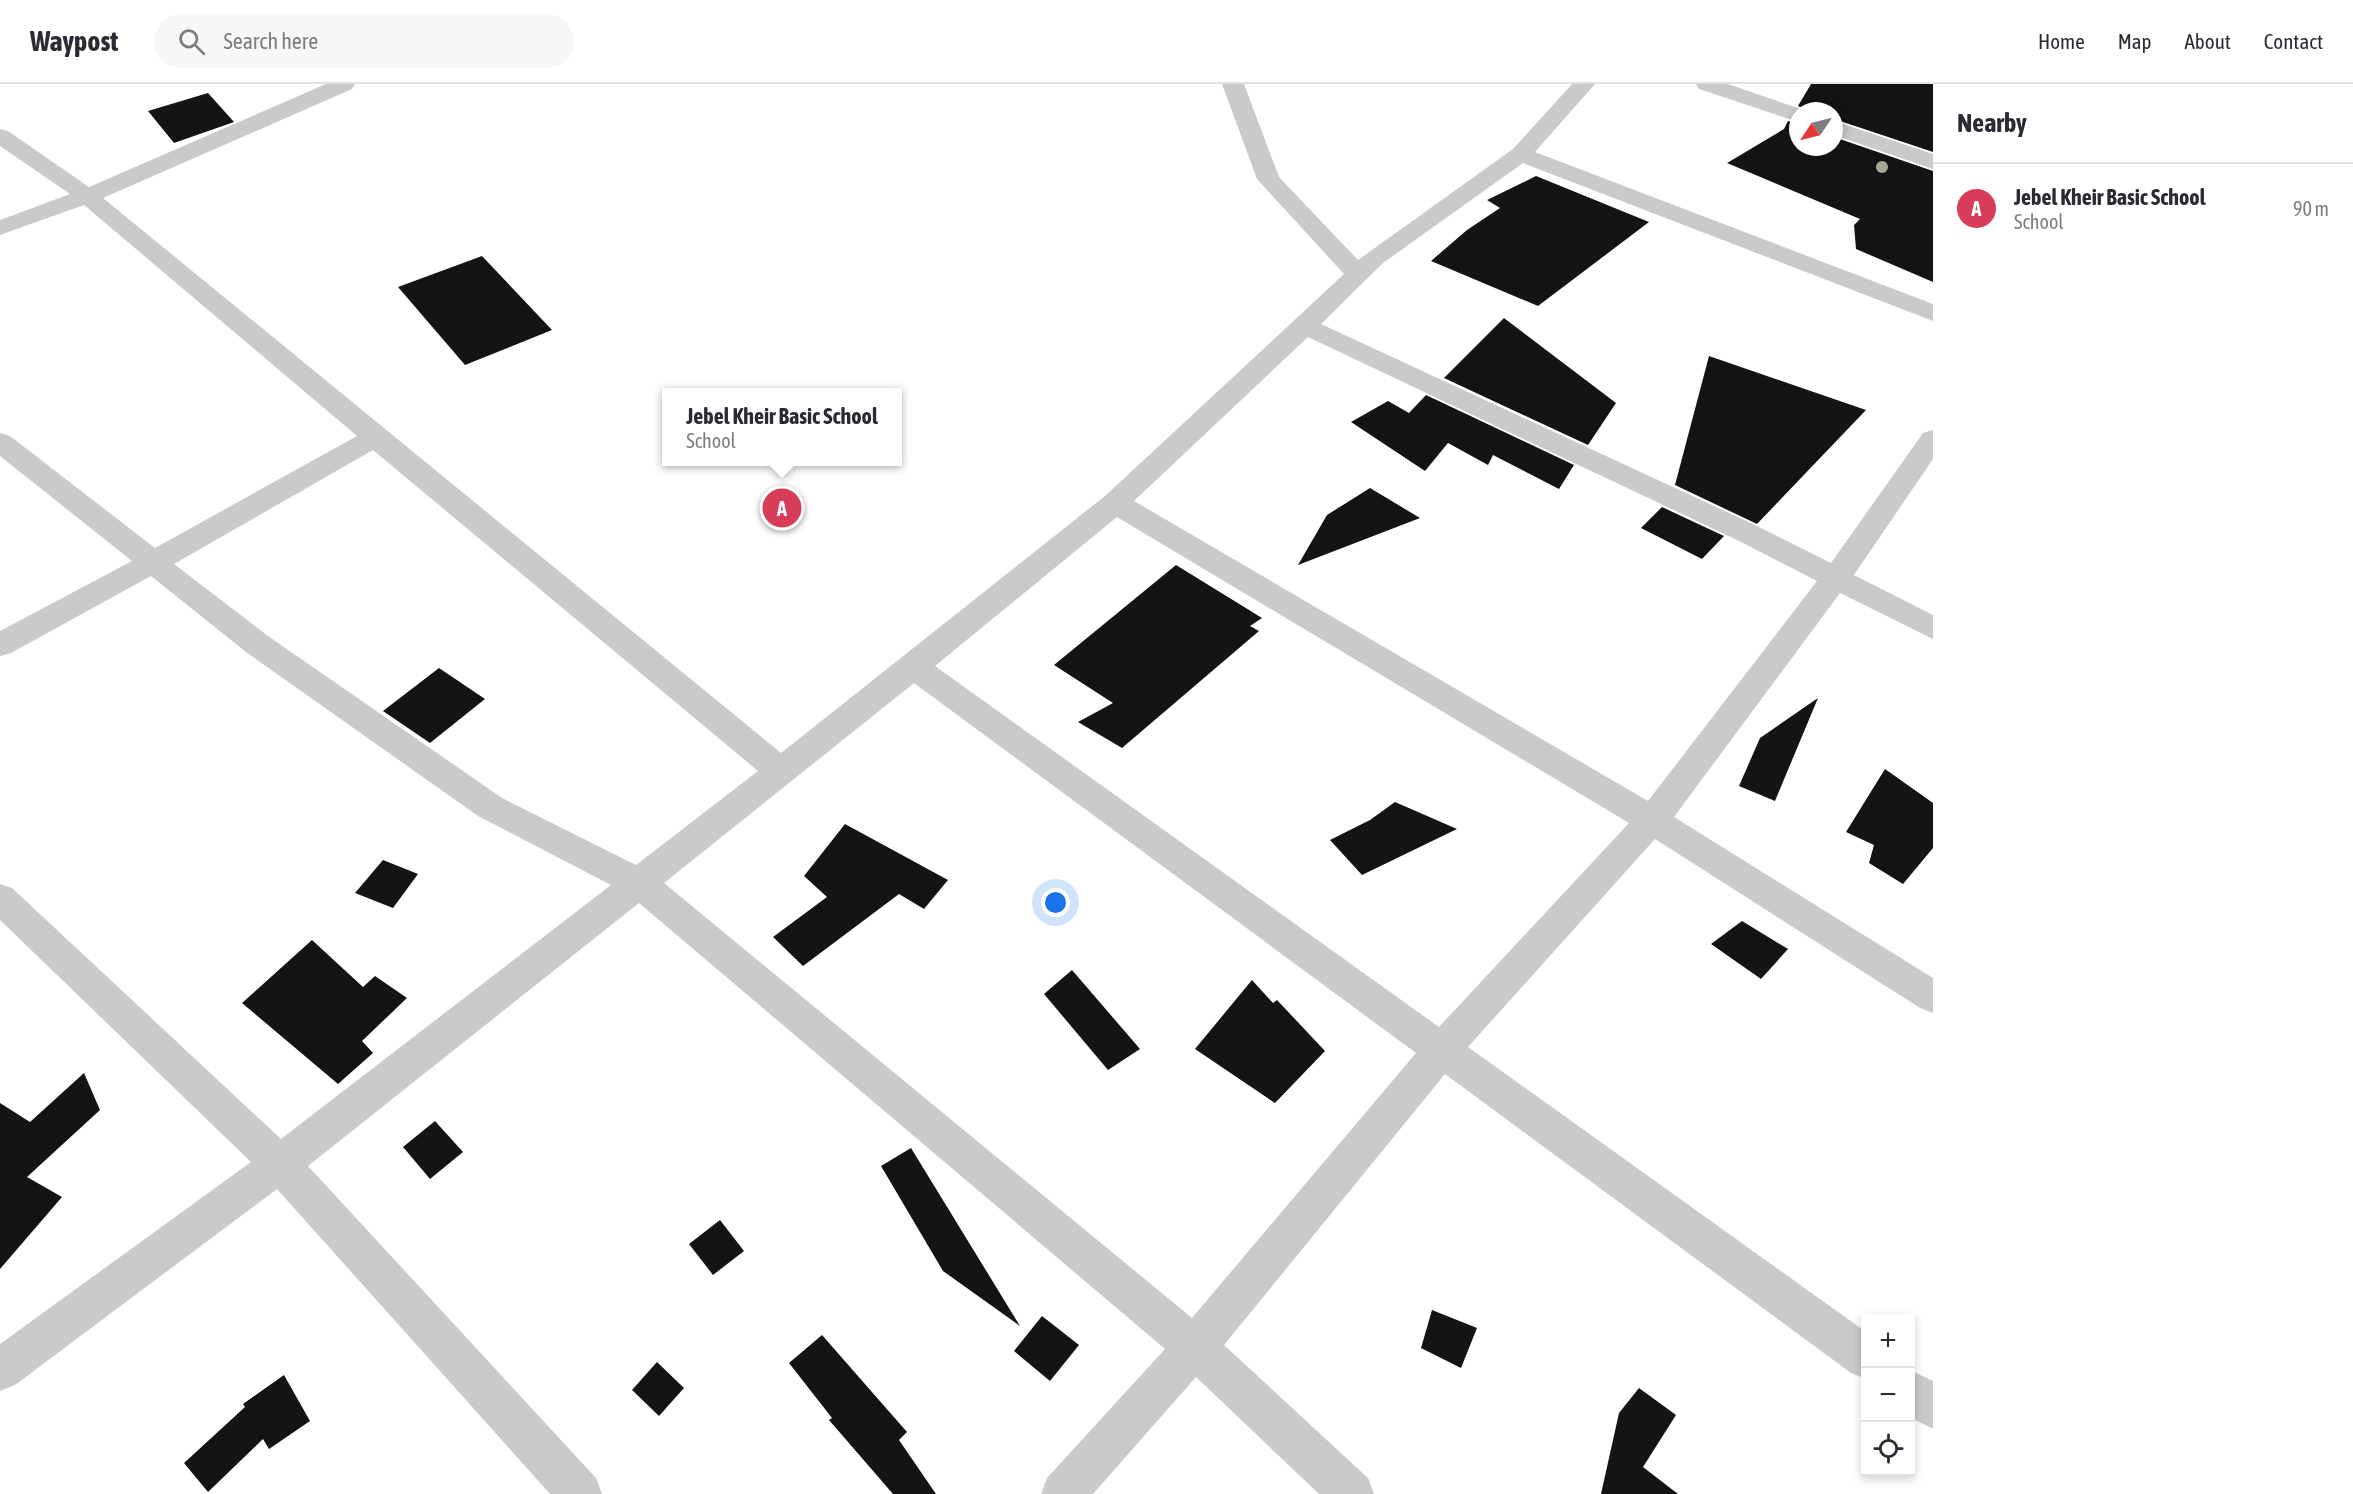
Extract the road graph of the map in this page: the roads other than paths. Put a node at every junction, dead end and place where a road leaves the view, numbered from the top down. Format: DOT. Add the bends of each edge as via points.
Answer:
graph roads {
  1 [pos="345,84"];
  2 [pos="1233,84"];
  3 [pos="1584,84"];
  4 [pos="1707,84"];
  5 [pos="1789,112"];
  6 [pos="1843,131"];
  7 [pos="0,136"];
  8 [pos="1521,154"];
  9 [pos="1933,162"];
  10 [pos="87,196"];
  11 [pos="0,228"];
  12 [pos="1358,273"];
  13 [pos="1933,313"];
  14 [pos="1305,326"];
  15 [pos="375,437"];
  16 [pos="1933,439"];
  17 [pos="0,442"];
  18 [pos="1114,503"];
  19 [pos="154,562"];
  20 [pos="1836,578"];
  21 [pos="1933,628"];
  22 [pos="0,645"];
  23 [pos="914,667"];
  24 [pos="781,771"];
  25 [pos="1652,820"];
  26 [pos="638,882"];
  27 [pos="0,898"];
  28 [pos="1933,997"];
  29 [pos="1442,1050"];
  30 [pos="280,1164"];
  31 [pos="1195,1347"];
  32 [pos="1861,1354"];
  33 [pos="0,1370"];
  34 [pos="1915,1394"];
  35 [pos="1933,1407"];
  36 [pos="580,1494"];
  37 [pos="1063,1494"];
  38 [pos="1352,1494"];
  1 -- 10 [label="street"];
  2 -- 12 [label="street" via="1268,179"];
  3 -- 8 [label="street"];
  4 -- 5 [label="street"];
  6 -- 9 [label="street"];
  7 -- 10 [label="street"];
  8 -- 12 [label="street"];
  8 -- 13 [label="street"];
  10 -- 11 [label="street"];
  10 -- 15 [label="street"];
  12 -- 14 [label="street"];
  14 -- 18 [label="street"];
  14 -- 20 [label="street"];
  15 -- 19 [label="street"];
  15 -- 24 [label="street"];
  16 -- 20 [label="street"];
  17 -- 19 [label="street"];
  18 -- 23 [label="street"];
  18 -- 25 [label="street"];
  19 -- 22 [label="street"];
  19 -- 26 [label="street" via="257,644 490,807"];
  20 -- 21 [label="street"];
  20 -- 25 [label="street"];
  23 -- 24 [label="street"];
  23 -- 29 [label="street"];
  24 -- 26 [label="street"];
  25 -- 28 [label="street"];
  25 -- 29 [label="street"];
  26 -- 30 [label="street"];
  26 -- 31 [label="street"];
  27 -- 30 [label="street"];
  29 -- 31 [label="street"];
  29 -- 32 [label="street"];
  30 -- 33 [label="street"];
  30 -- 36 [label="street"];
  31 -- 37 [label="street"];
  31 -- 38 [label="street"];
  34 -- 35 [label="street"];
}
